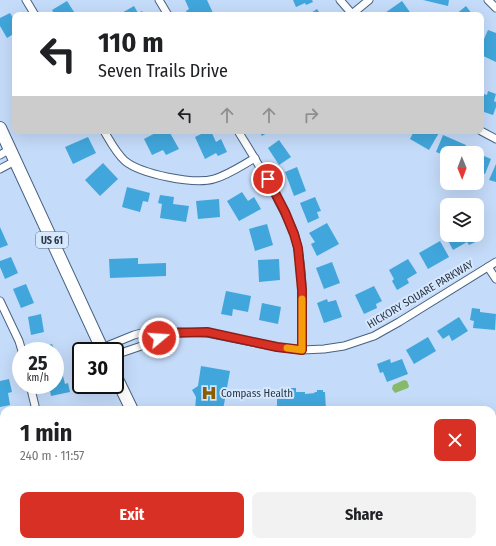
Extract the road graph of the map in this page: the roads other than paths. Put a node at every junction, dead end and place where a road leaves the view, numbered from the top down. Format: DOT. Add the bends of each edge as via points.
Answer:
graph roads {
  1 [pos="26,0"];
  2 [pos="159,0"];
  3 [pos="340,0"];
  4 [pos="369,0"];
  5 [pos="488,0"];
  6 [pos="496,8"];
  7 [pos="33,12"];
  8 [pos="166,12"];
  9 [pos="350,12"];
  10 [pos="354,12"];
  11 [pos="0,128"];
  12 [pos="484,133"];
  13 [pos="106,134"];
  14 [pos="240,134"];
  15 [pos="496,139"];
  16 [pos="5,152"];
  17 [pos="255,158"];
  18 [pos="15,161"];
  19 [pos="0,169"];
  20 [pos="496,262"];
  21 [pos="488,267"];
  22 [pos="496,279"];
  23 [pos="0,301"];
  24 [pos="165,334"];
  25 [pos="19,342"];
  26 [pos="98,342"];
  27 [pos="119,342"];
  28 [pos="302,350"];
  29 [pos="124,352"];
  30 [pos="32,394"];
  31 [pos="124,394"];
  32 [pos="35,406"];
  33 [pos="130,406"];
  1 -- 7 [label="street"];
  2 -- 8 [label="street"];
  3 -- 9 [label="street"];
  4 -- 10 [label="street"];
  5 -- 6 [label="street"];
  11 -- 16 [label="main road, US 61"];
  12 -- 15 [label="street"];
  13 -- 17 [label="street" via="124,160 134,167 145,172 186,180 213,179"];
  14 -- 17 [label="street"];
  16 -- 18 [label="main road, US 61"];
  17 -- 28 [label="street" via="285,212 298,248 302,288"];
  18 -- 19 [label="street"];
  18 -- 26 [label="main road, US 61"];
  20 -- 21 [label="street, HICKORY SQUARE PARKWAY"];
  21 -- 22 [label="street"];
  21 -- 28 [label="street, HICKORY SQUARE PARKWAY" via="374,336 338,347"];
  23 -- 25 [label="street"];
  24 -- 27 [label="street, HICKORY SQUARE PARKWAY" via="145,332"];
  24 -- 28 [label="street, HICKORY SQUARE PARKWAY" via="207,332"];
  24 -- 29 [label="street, HICKORY SQUARE PARKWAY" via="153,342"];
  30 -- 32 [label="street"];
  31 -- 33 [label="main road"];
}
